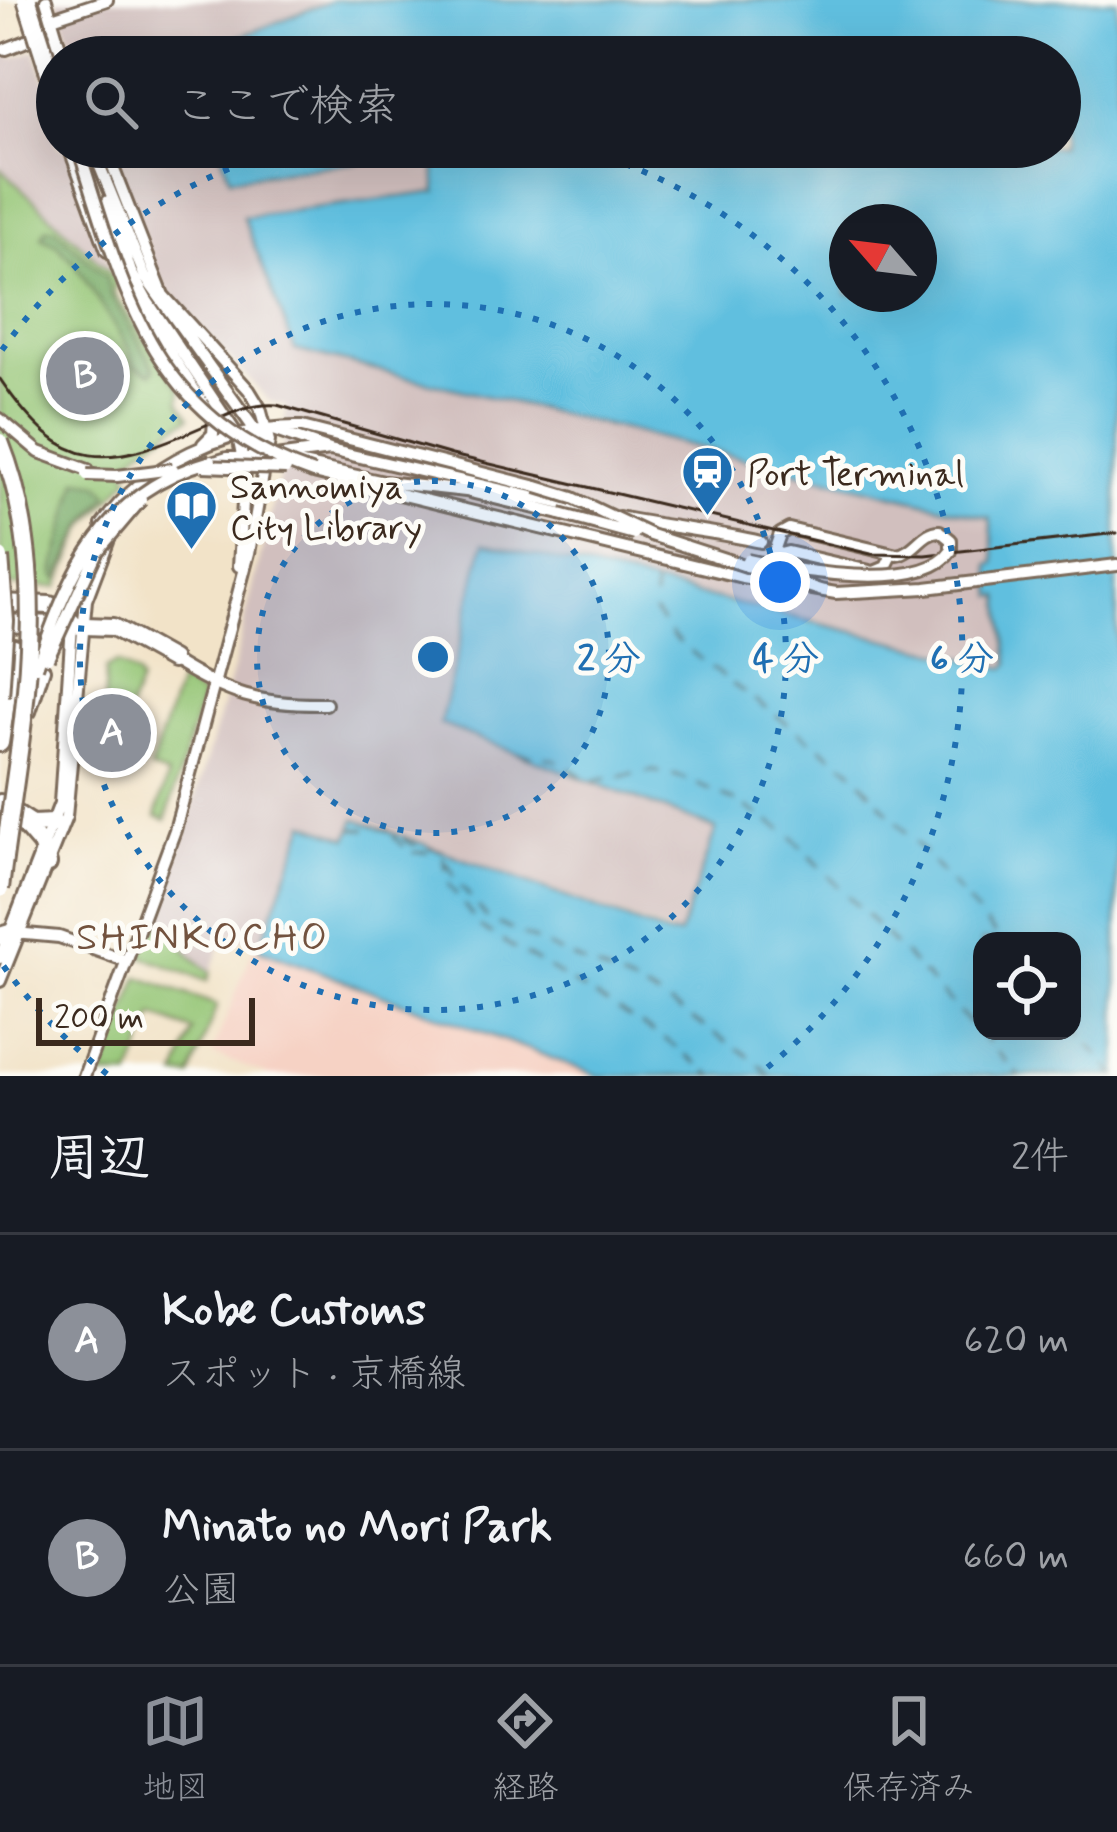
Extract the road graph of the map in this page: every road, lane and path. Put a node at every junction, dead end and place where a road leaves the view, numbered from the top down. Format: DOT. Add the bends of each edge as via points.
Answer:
graph roads {
  1 [pos="30,0"];
  2 [pos="46,0"];
  3 [pos="107,0"];
  4 [pos="52,28"];
  5 [pos="39,36"];
  6 [pos="42,36"];
  7 [pos="54,36"];
  8 [pos="54,36"];
  9 [pos="7,50"];
  10 [pos="86,168"];
  11 [pos="89,168"];
  12 [pos="90,168"];
  13 [pos="92,168"];
  14 [pos="113,168"];
  15 [pos="0,422"];
  16 [pos="261,429"];
  17 [pos="238,436"];
  18 [pos="5,444"];
  19 [pos="330,450"];
  20 [pos="194,451"];
  21 [pos="243,458"];
  22 [pos="268,458"];
  23 [pos="217,463"];
  24 [pos="314,471"];
  25 [pos="761,542"];
  26 [pos="682,547"];
  27 [pos="892,555"];
  28 [pos="0,557"];
  29 [pos="1117,563"];
  30 [pos="755,569"];
  31 [pos="784,579"];
  32 [pos="238,581"];
  33 [pos="821,591"];
  34 [pos="0,603"];
  35 [pos="0,623"];
  36 [pos="79,624"];
  37 [pos="172,660"];
  38 [pos="215,686"];
  39 [pos="0,697"];
  40 [pos="326,704"];
  41 [pos="1,740"];
  42 [pos="13,761"];
  43 [pos="6,797"];
  44 [pos="31,832"];
  45 [pos="0,866"];
  46 [pos="0,889"];
  47 [pos="8,933"];
  48 [pos="0,958"];
  49 [pos="127,961"];
  50 [pos="0,981"];
  51 [pos="84,1076"];
  1 -- 4 [label="street, bridge"];
  1 -- 5 [label="street, bridge"];
  1 -- 6 [label="street, bridge"];
  2 -- 4 [label="street"];
  3 -- 4 [label="street"];
  4 -- 7 [label="street, bridge"];
  4 -- 8 [label="street"];
  4 -- 9 [label="street"];
  10 -- 20 [label="street, bridge" via="100,235 214,420 213,434"];
  11 -- 24 [label="street, bridge" via="130,290 189,391 249,441"];
  12 -- 17 [label="street" via="131,272"];
  13 -- 16 [label="street" via="177,324"];
  14 -- 16 [label="street" via="163,295 249,390"];
  15 -- 18 [label="street"];
  15 -- 23 [label="street, bridge" via="39,452 88,470"];
  16 -- 17 [label="street"];
  16 -- 19 [label="street"];
  16 -- 22 [label="street"];
  16 -- 30 [label="street, bridge" via="302,427 537,487"];
  17 -- 20 [label="street"];
  17 -- 21 [label="street"];
  18 -- 23 [label="street, bridge" via="101,477"];
  18 -- 42 [label="highway, bridge" via="28,576"];
  18 -- 43 [label="highway, bridge" via="31,576"];
  19 -- 22 [label="street"];
  19 -- 25 [label="street" via="554,504"];
  20 -- 36 [label="street" via="146,480 110,515 69,591"];
  21 -- 22 [label="street"];
  21 -- 32 [label="street"];
  21 -- 36 [label="street" via="178,476 132,511 102,554"];
  22 -- 26 [label="street, bridge" via="466,491"];
  22 -- 32 [label="street"];
  23 -- 24 [label="street, bridge"];
  23 -- 42 [label="street, bridge" via="148,487 90,546 53,621"];
  23 -- 43 [label="street, bridge" via="169,482 124,516 88,568 44,669"];
  24 -- 33 [label="street, bridge"];
  26 -- 27 [label="street, bridge" via="838,576 923,568 942,562 952,543 937,530 908,553"];
  26 -- 33 [label="street, bridge"];
  27 -- 30 [label="street" via="789,529 770,563"];
  27 -- 31 [label="street, bridge" via="871,572 783,552 776,567"];
  28 -- 39 [label="highway, bridge"];
  28 -- 41 [label="highway, bridge" via="14,623"];
  29 -- 33 [label="street"];
  30 -- 31 [label="street, bridge"];
  31 -- 33 [label="street, bridge"];
  32 -- 38 [label="street"];
  34 -- 36 [label="highway" via="50,605"];
  35 -- 36 [label="highway"];
  36 -- 37 [label="highway" via="122,631"];
  36 -- 44 [label="street" via="62,786"];
  36 -- 44 [label="street" via="71,792"];
  37 -- 38 [label="street"];
  38 -- 40 [label="street" via="258,702"];
  38 -- 49 [label="street" via="174,835"];
  42 -- 45 [label="highway, bridge"];
  43 -- 44 [label="highway"];
  43 -- 46 [label="highway, bridge"];
  44 -- 47 [label="street"];
  47 -- 48 [label="street"];
  47 -- 49 [label="street" via="59,937"];
  47 -- 50 [label="street"];
  49 -- 51 [label="street"];
}
